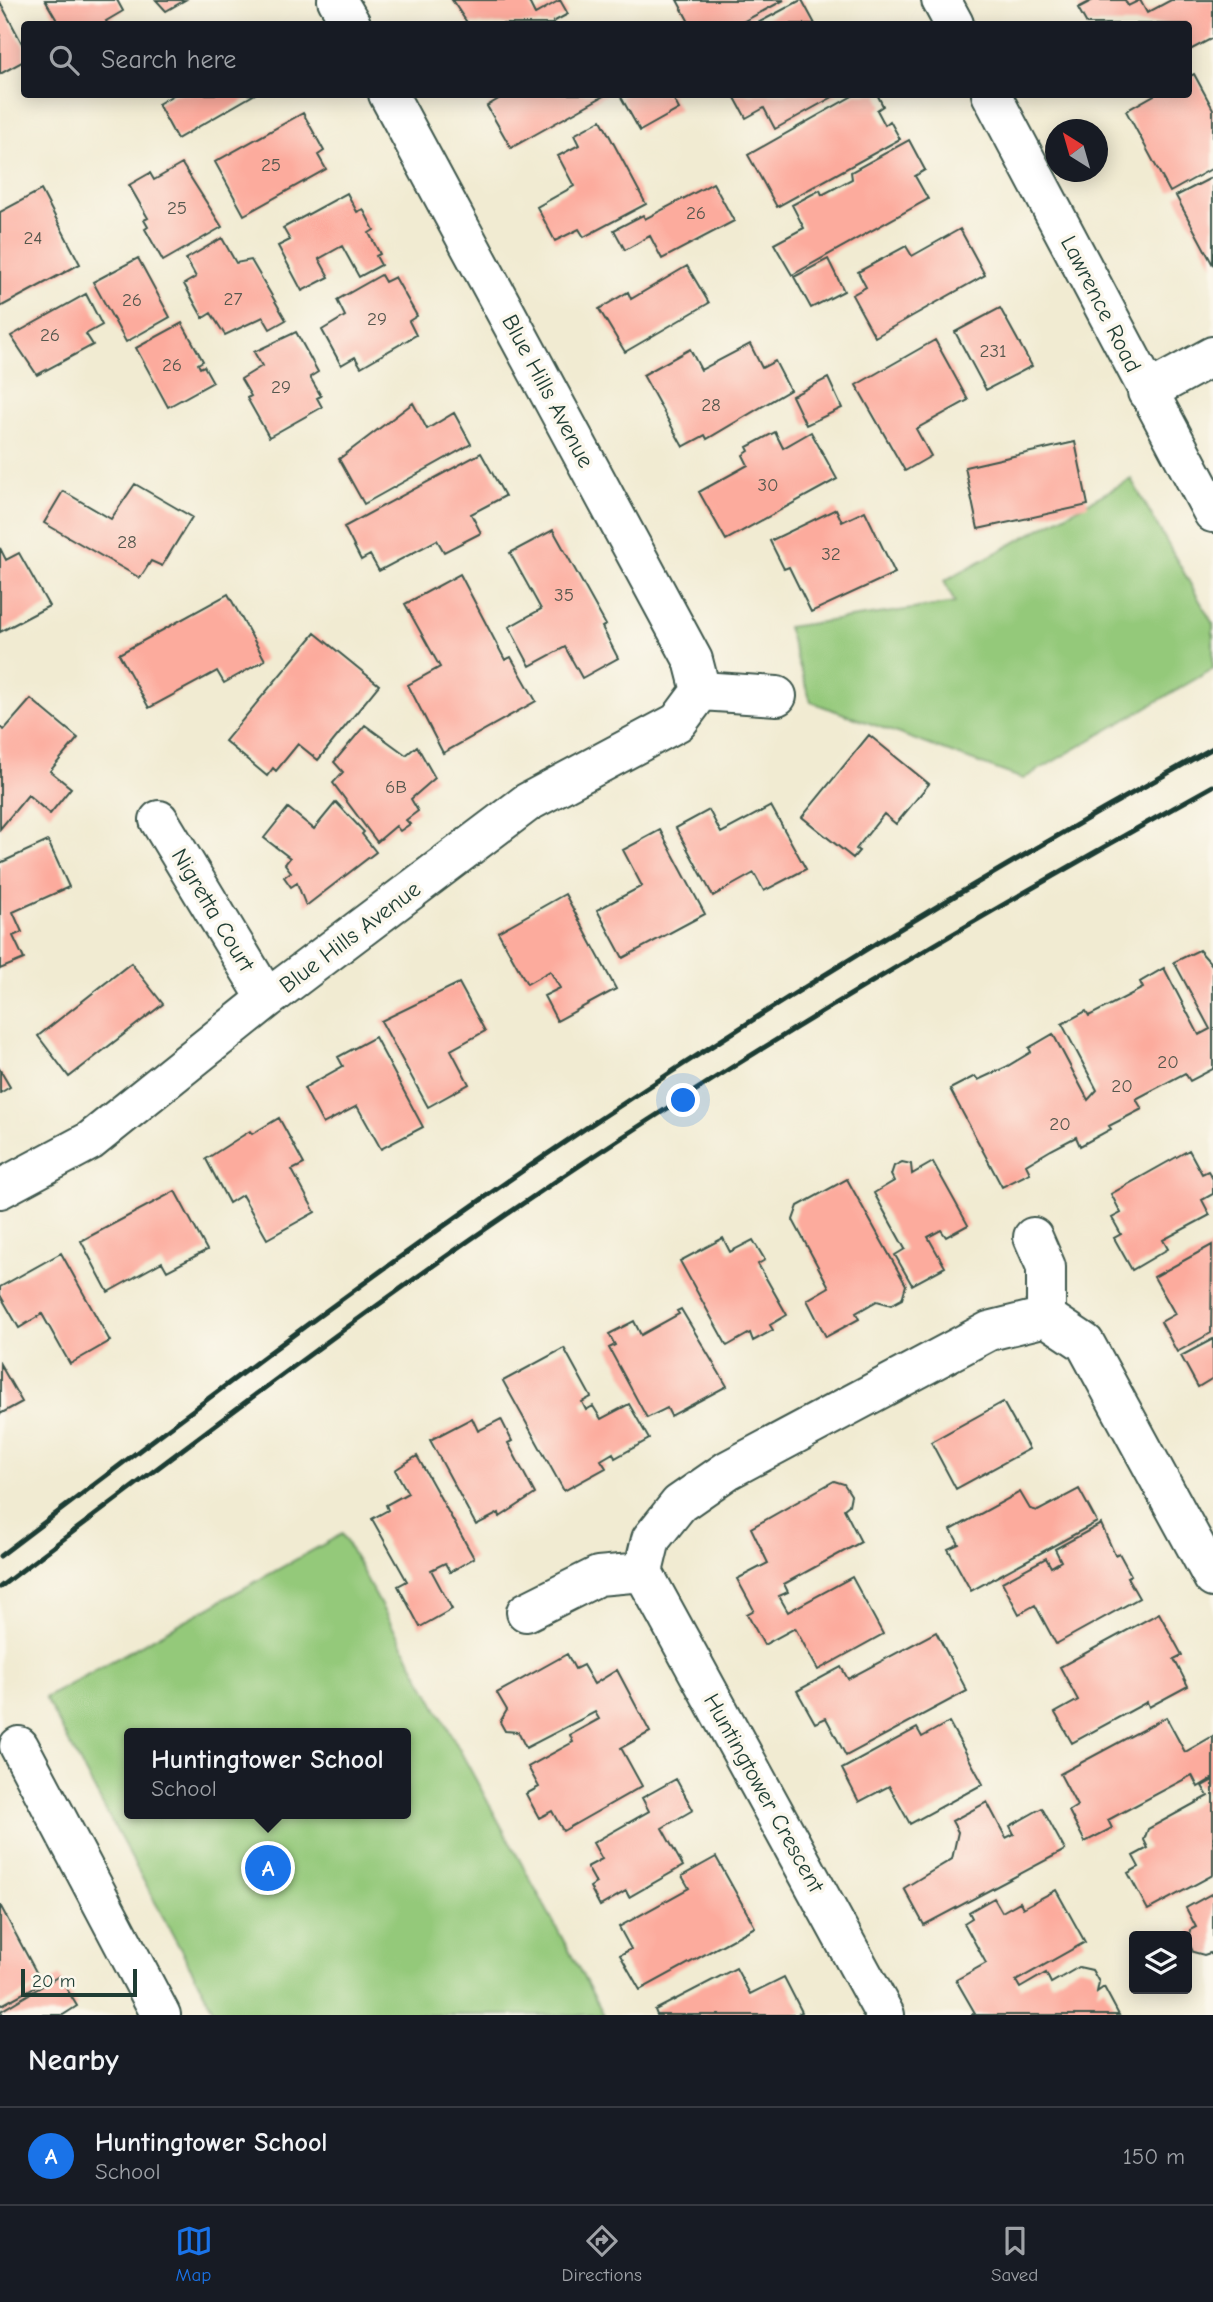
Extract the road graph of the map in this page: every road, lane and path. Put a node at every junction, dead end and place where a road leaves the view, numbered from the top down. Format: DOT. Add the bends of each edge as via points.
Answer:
graph roads {
  1 [pos="337,0"];
  2 [pos="941,0"];
  3 [pos="349,21"];
  4 [pos="952,21"];
  5 [pos="390,98"];
  6 [pos="993,98"];
  7 [pos="1213,356"];
  8 [pos="1147,392"];
  9 [pos="1213,513"];
  10 [pos="701,691"];
  11 [pos="777,696"];
  12 [pos="159,820"];
  13 [pos="267,999"];
  14 [pos="0,1189"];
  15 [pos="1033,1237"];
  16 [pos="1046,1317"];
  17 [pos="643,1572"];
  18 [pos="1213,1578"];
  19 [pos="526,1612"];
  20 [pos="19,1746"];
  21 [pos="161,2015"];
  22 [pos="885,2015"];
  1 -- 3 [label="street"];
  2 -- 4 [label="street"];
  5 -- 10 [label="street, Blue Hills Avenue" via="693,660"];
  6 -- 8 [label="street, Lawrence Road"];
  7 -- 8 [label="street"];
  8 -- 9 [label="street, Lawrence Road"];
  10 -- 11 [label="street"];
  10 -- 13 [label="street, Blue Hills Avenue" via="678,722 528,802"];
  12 -- 13 [label="street, Nigretta Court"];
  13 -- 14 [label="street, Blue Hills Avenue" via="90,1140"];
  15 -- 16 [label="street" via="1046,1267"];
  16 -- 17 [label="street" via="989,1331 728,1469 679,1504 652,1539"];
  16 -- 18 [label="street" via="1085,1343"];
  17 -- 19 [label="street" via="598,1576"];
  17 -- 22 [label="street, Huntingtower Crescent"];
  20 -- 21 [label="street"];
}
